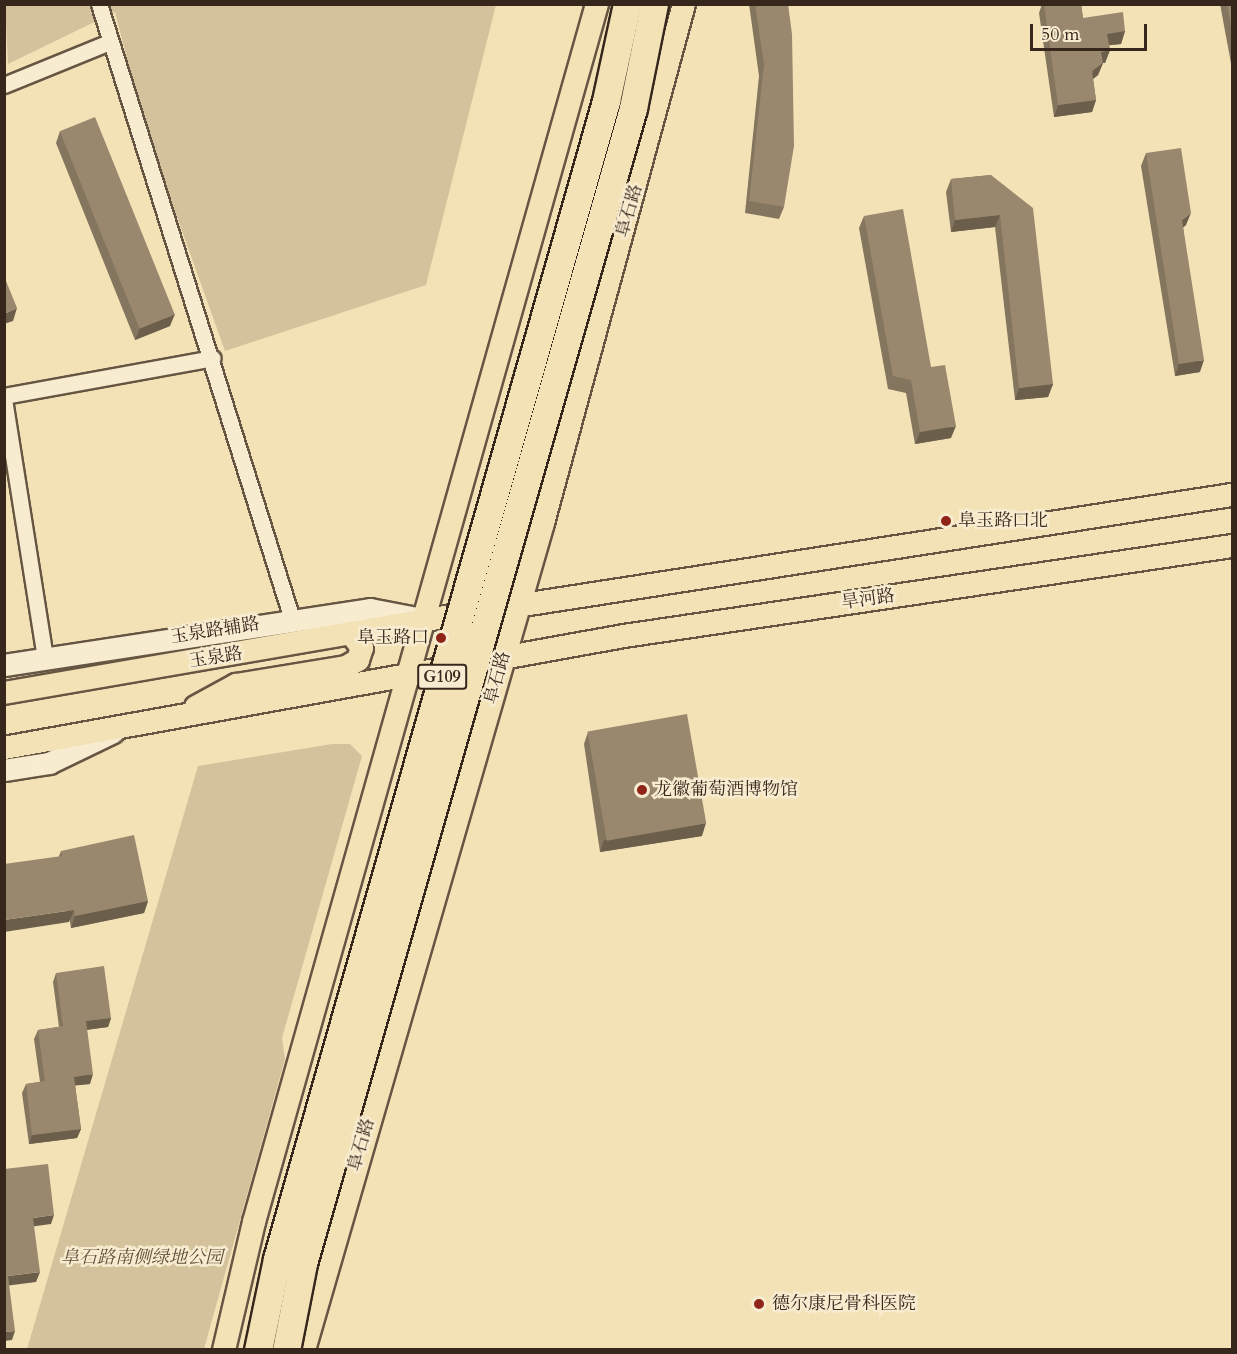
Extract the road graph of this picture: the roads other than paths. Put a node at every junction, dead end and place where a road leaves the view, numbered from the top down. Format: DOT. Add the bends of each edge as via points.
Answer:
graph roads {
  1 [pos="99,4"];
  2 [pos="597,4"];
  3 [pos="627,4"];
  4 [pos="654,4"];
  5 [pos="684,4"];
  6 [pos="107,43"];
  7 [pos="4,85"];
  8 [pos="213,358"];
  9 [pos="4,398"];
  10 [pos="1233,495"];
  11 [pos="1233,546"];
  12 [pos="515,607"];
  13 [pos="292,619"];
  14 [pos="426,620"];
  15 [pos="353,636"];
  16 [pos="45,658"];
  17 [pos="504,658"];
  18 [pos="4,665"];
  19 [pos="412,675"];
  20 [pos="4,682"];
  21 [pos="4,693"];
  22 [pos="178,716"];
  23 [pos="131,724"];
  24 [pos="4,748"];
  25 [pos="4,770"];
  26 [pos="224,1350"];
  27 [pos="258,1350"];
  28 [pos="286,1350"];
  29 [pos="304,1350"];
  1 -- 6 [label="street"];
  2 -- 14 [label="main road"];
  3 -- 27 [label="highway, G109, bridge" via="606,101 277,1259"];
  4 -- 28 [label="highway, 阜石路 / G109, bridge" via="633,108 303,1263"];
  5 -- 12 [label="main road, 阜石路" via="559,465"];
  6 -- 7 [label="street"];
  6 -- 8 [label="street"];
  8 -- 9 [label="street"];
  8 -- 13 [label="street"];
  9 -- 16 [label="street"];
  10 -- 12 [label="main road"];
  11 -- 17 [label="main road, 旱河路"];
  12 -- 14 [label="main road, 玉泉路"];
  12 -- 17 [label="main road, 阜石路"];
  13 -- 14 [label="street, 玉泉路辅路" via="370,609"];
  13 -- 16 [label="street, 玉泉路辅路"];
  14 -- 15 [label="main road, 玉泉路"];
  14 -- 19 [label="main road"];
  15 -- 21 [label="main road, 玉泉路"];
  15 -- 22 [label="main road" via="362,648 358,660 346,667 236,686"];
  16 -- 18 [label="street, 玉泉路辅路"];
  16 -- 20 [label="street"];
  17 -- 19 [label="main road, 旱河路"];
  17 -- 29 [label="main road, 阜石路"];
  19 -- 22 [label="main road"];
  19 -- 26 [label="main road" via="254,1222"];
  22 -- 23 [label="main road"];
  23 -- 24 [label="main road"];
  23 -- 25 [label="street" via="48,763"];
}
